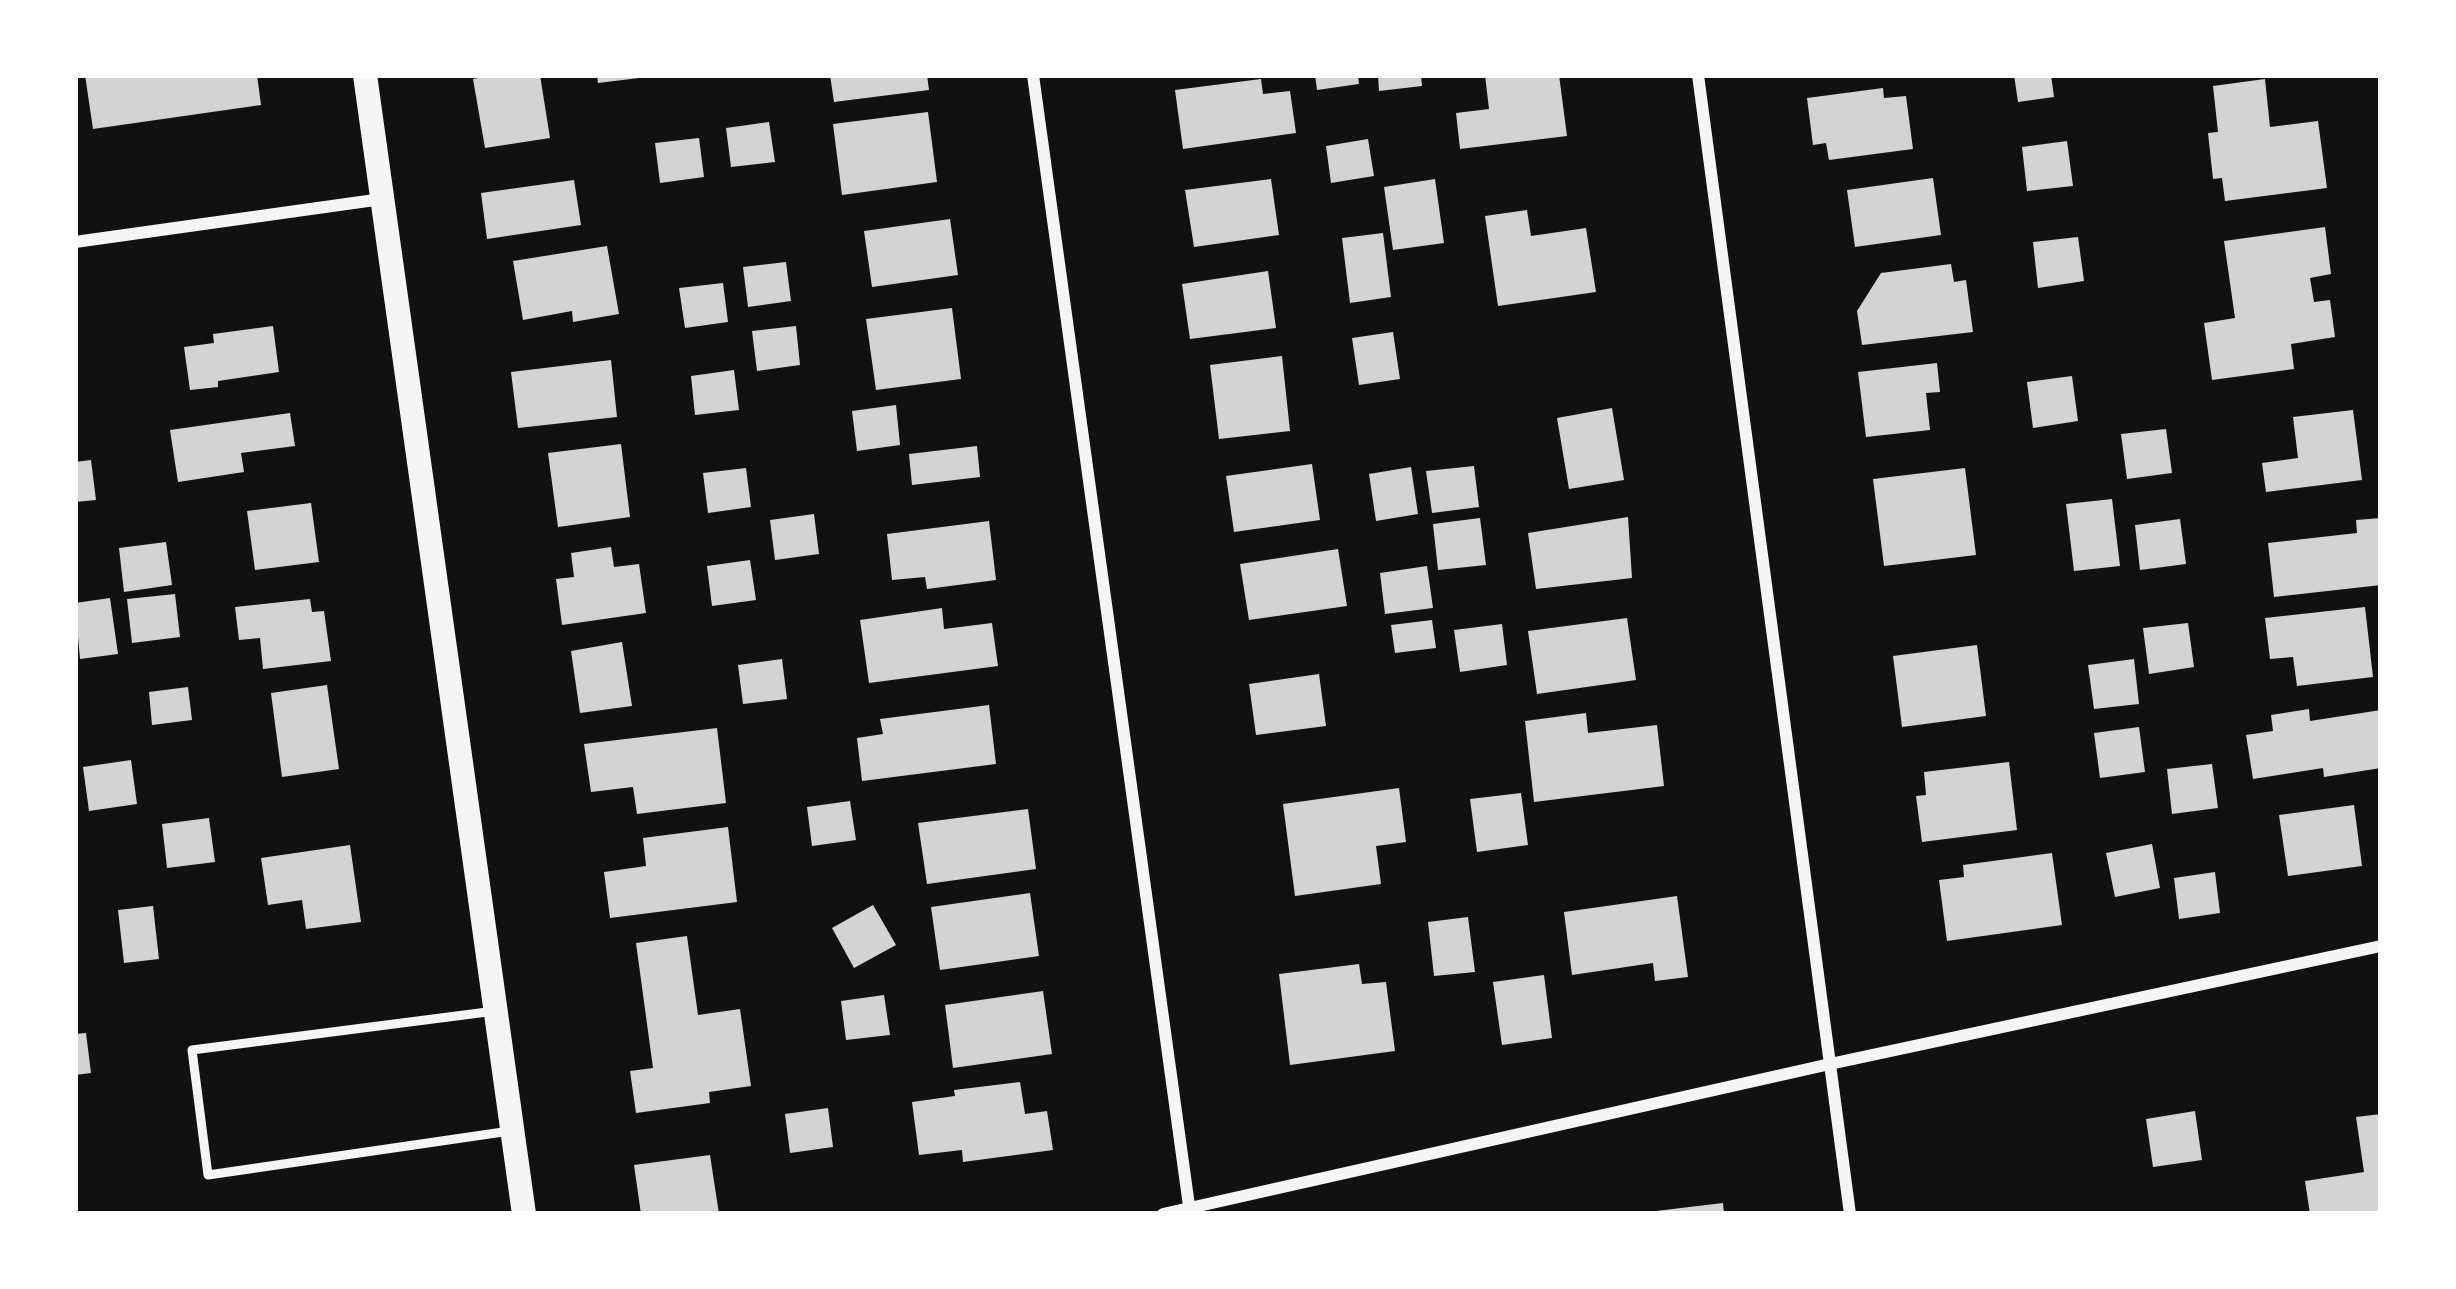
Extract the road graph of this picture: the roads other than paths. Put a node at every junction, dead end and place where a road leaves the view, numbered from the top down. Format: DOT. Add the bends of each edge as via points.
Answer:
graph roads {
  1 [pos="365,75"];
  2 [pos="1033,75"];
  3 [pos="1698,75"];
  4 [pos="382,199"];
  5 [pos="75,242"];
  6 [pos="2381,946"];
  7 [pos="495,1011"];
  8 [pos="1829,1064"];
  9 [pos="512,1131"];
  10 [pos="1190,1211"];
  11 [pos="524,1214"];
  12 [pos="1163,1214"];
  13 [pos="1850,1214"];
  1 -- 4 [label="main road"];
  2 -- 10 [label="street"];
  3 -- 8 [label="street"];
  4 -- 5 [label="street"];
  4 -- 7 [label="main road"];
  6 -- 8 [label="street"];
  7 -- 9 [label="main road"];
  7 -- 9 [label="lane" via="192,1049 208,1175"];
  8 -- 10 [label="street"];
  8 -- 13 [label="street"];
  9 -- 11 [label="main road"];
  10 -- 12 [label="street"];
}
